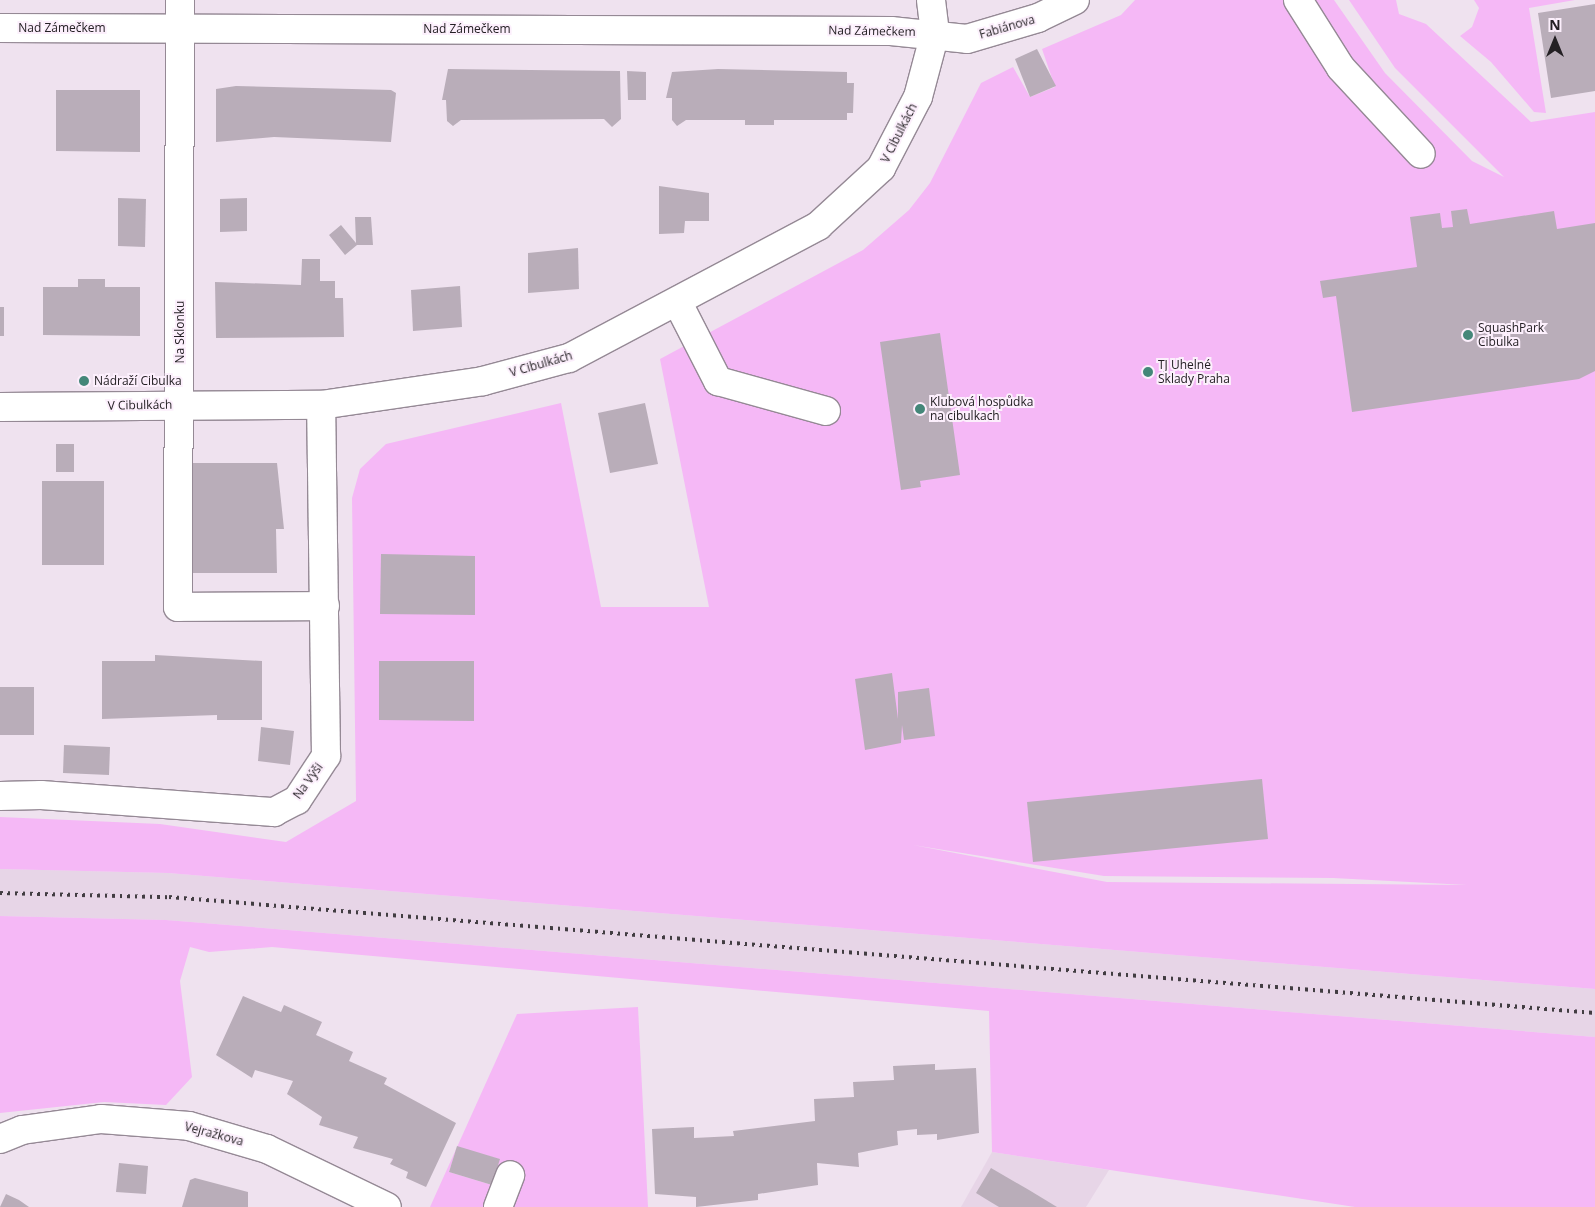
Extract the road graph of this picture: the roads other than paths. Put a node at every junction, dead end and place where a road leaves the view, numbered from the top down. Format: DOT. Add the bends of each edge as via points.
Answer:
graph roads {
  1 [pos="180,0"];
  2 [pos="931,0"];
  3 [pos="1075,0"];
  4 [pos="1298,0"];
  5 [pos="0,28"];
  6 [pos="180,28"];
  7 [pos="935,33"];
  8 [pos="1421,154"];
  9 [pos="678,303"];
  10 [pos="180,404"];
  11 [pos="320,405"];
  12 [pos="0,407"];
  13 [pos="826,411"];
  14 [pos="325,606"];
  15 [pos="0,796"];
  16 [pos="0,1139"];
  17 [pos="510,1175"];
  18 [pos="387,1207"];
  19 [pos="498,1207"];
  1 -- 6 [label="street, Na Sklonku"];
  2 -- 7 [label="street, V Cibulkách"];
  3 -- 7 [label="street, Fabiánova" via="1038,18 967,39"];
  4 -- 8 [label="street" via="1341,68"];
  5 -- 6 [label="street, Nad Zámečkem"];
  6 -- 7 [label="street, Nad Zámečkem"];
  6 -- 10 [label="street, Na Sklonku"];
  7 -- 9 [label="street, V Cibulkách" via="918,97 881,168 818,226"];
  9 -- 11 [label="street, V Cibulkách" via="569,358 483,381"];
  9 -- 13 [label="street" via="718,381"];
  10 -- 11 [label="street, V Cibulkách"];
  10 -- 12 [label="street, V Cibulkách"];
  10 -- 14 [label="street, Na Sklonku" via="178,607"];
  11 -- 14 [label="street, Na Výši"];
  14 -- 15 [label="street, Na Výši" via="326,756 297,800 274,812 41,795"];
  16 -- 18 [label="street, Vejražkova" via="22,1130 102,1118 189,1126 267,1149"];
  17 -- 19 [label="street"];
}
